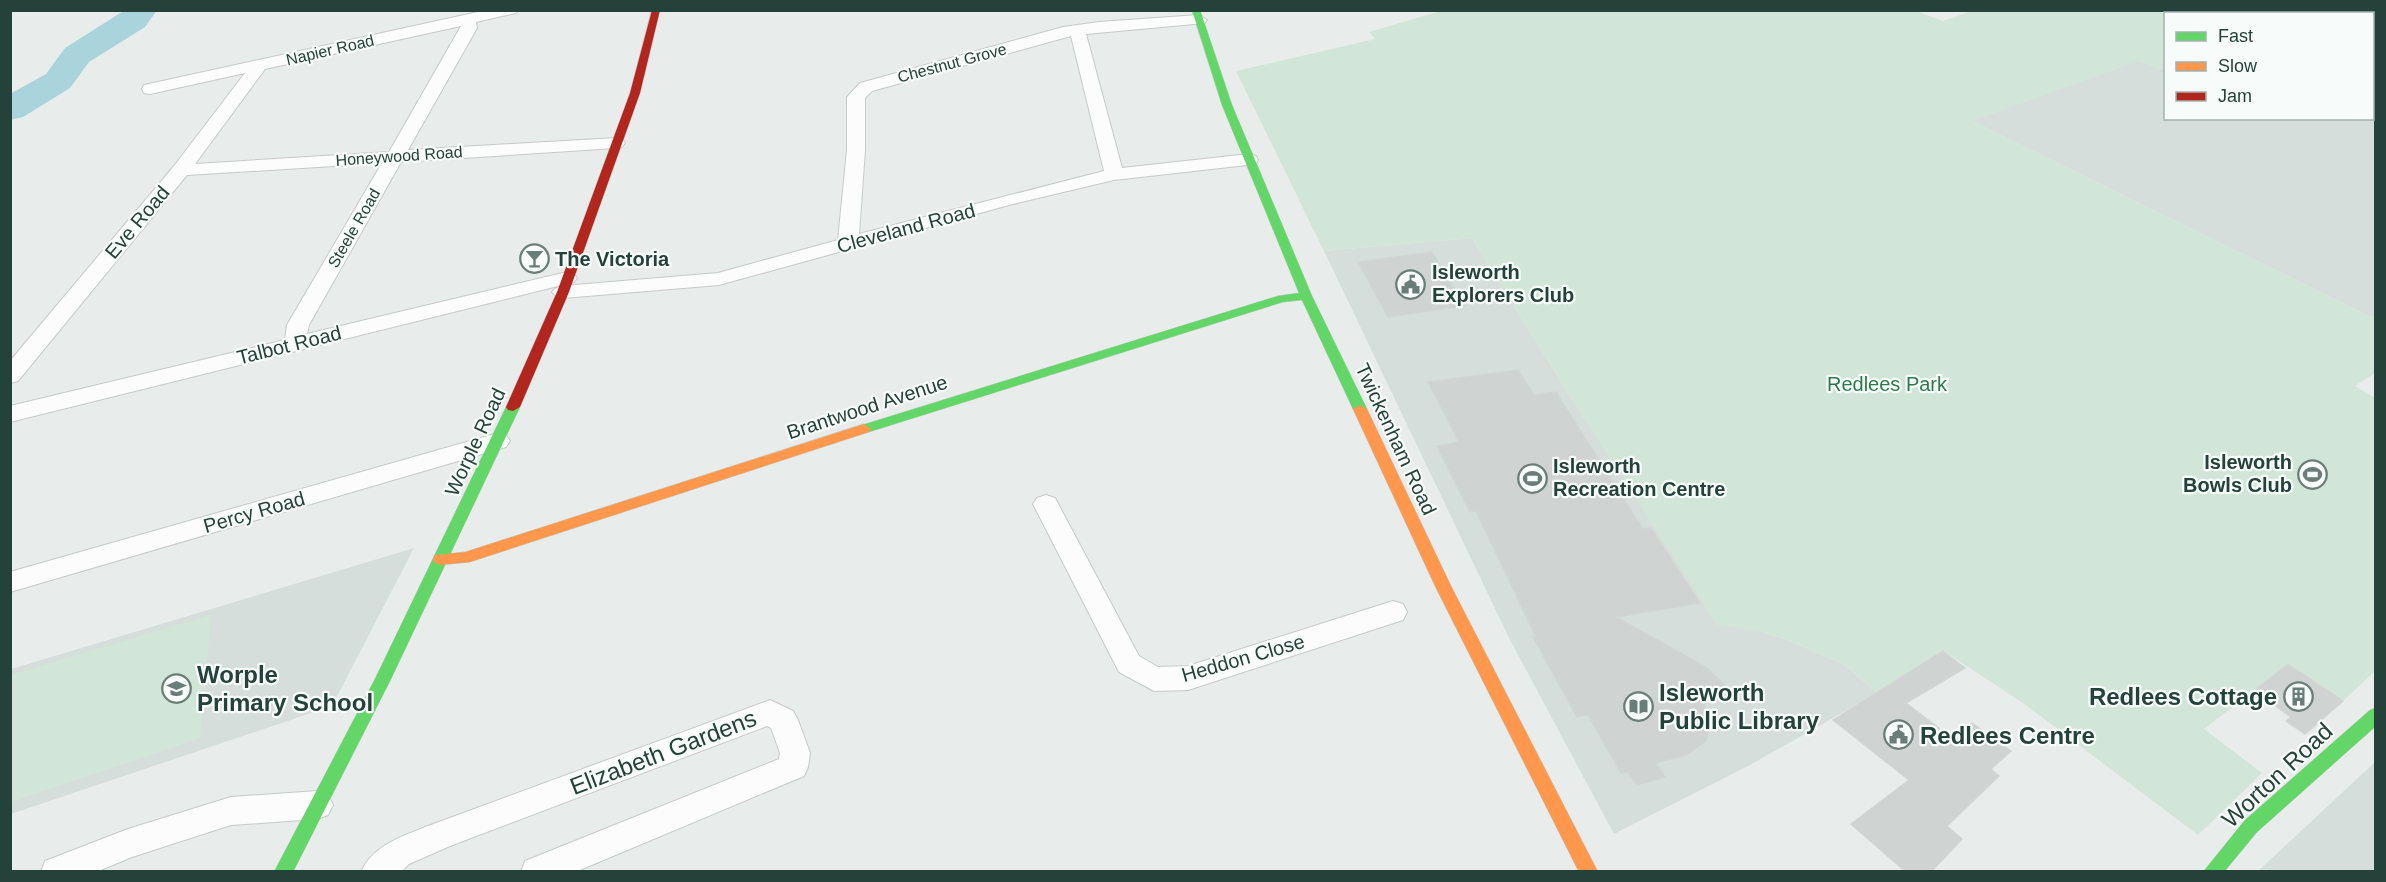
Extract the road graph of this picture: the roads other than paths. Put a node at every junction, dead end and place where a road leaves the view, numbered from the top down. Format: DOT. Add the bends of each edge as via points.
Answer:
graph roads {
  1 [pos="511,10"];
  2 [pos="656,10"];
  3 [pos="1198,15"];
  4 [pos="468,20"];
  5 [pos="1077,30"];
  6 [pos="259,66"];
  7 [pos="150,89"];
  8 [pos="616,143"];
  9 [pos="396,157"];
  10 [pos="1249,160"];
  11 [pos="181,170"];
  12 [pos="1114,174"];
  13 [pos="848,245"];
  14 [pos="565,285"];
  15 [pos="1306,296"];
  16 [pos="295,343"];
  17 [pos="10,376"];
  18 [pos="10,414"];
  19 [pos="498,441"];
  20 [pos="1046,504"];
  21 [pos="440,560"];
  22 [pos="10,582"];
  23 [pos="1393,612"];
  24 [pos="2376,715"];
  25 [pos="317,804"];
  26 [pos="57,872"];
  27 [pos="283,872"];
  28 [pos="377,872"];
  29 [pos="537,872"];
  30 [pos="1589,872"];
  31 [pos="2212,872"];
  1 -- 4 [label="street, Napier Road"];
  2 -- 8 [label="street, Worple Road" via="635,93"];
  3 -- 5 [label="street, Chestnut Grove"];
  3 -- 10 [label="street, Twickenham Road"];
  4 -- 6 [label="street, Napier Road"];
  4 -- 9 [label="street, Steele Road" via="469,28"];
  5 -- 12 [label="street"];
  5 -- 13 [label="street, Chestnut Grove" via="866,87 856,97"];
  6 -- 7 [label="street, Napier Road"];
  6 -- 11 [label="street, Eve Road"];
  8 -- 9 [label="street, Honeywood Road"];
  8 -- 14 [label="street, Worple Road"];
  9 -- 11 [label="street, Honeywood Road"];
  9 -- 16 [label="street, Steele Road" via="298,325"];
  10 -- 12 [label="street, Cleveland Road"];
  10 -- 15 [label="street, Twickenham Road"];
  11 -- 17 [label="street, Eve Road"];
  12 -- 13 [label="street, Cleveland Road"];
  13 -- 14 [label="street, Cleveland Road" via="719,279"];
  14 -- 16 [label="street, Talbot Road"];
  14 -- 19 [label="street, Worple Road"];
  15 -- 21 [label="street, Brantwood Avenue" via="1282,299 992,387 465,558"];
  15 -- 30 [label="street, Twickenham Road" via="1443,586"];
  16 -- 18 [label="street, Talbot Road"];
  19 -- 21 [label="street, Worple Road"];
  19 -- 22 [label="street, Percy Road"];
  20 -- 23 [label="street, Heddon Close" via="1129,664 1154,679 1188,678"];
  21 -- 25 [label="street, Worple Road"];
  24 -- 31 [label="street, Worton Road" via="2251,826"];
  25 -- 26 [label="street" via="231,811"];
  25 -- 27 [label="street, Worple Road"];
  28 -- 29 [label="street, Elizabeth Gardens" via="398,854 439,836 770,712 783,720 795,753 793,767"];
}
